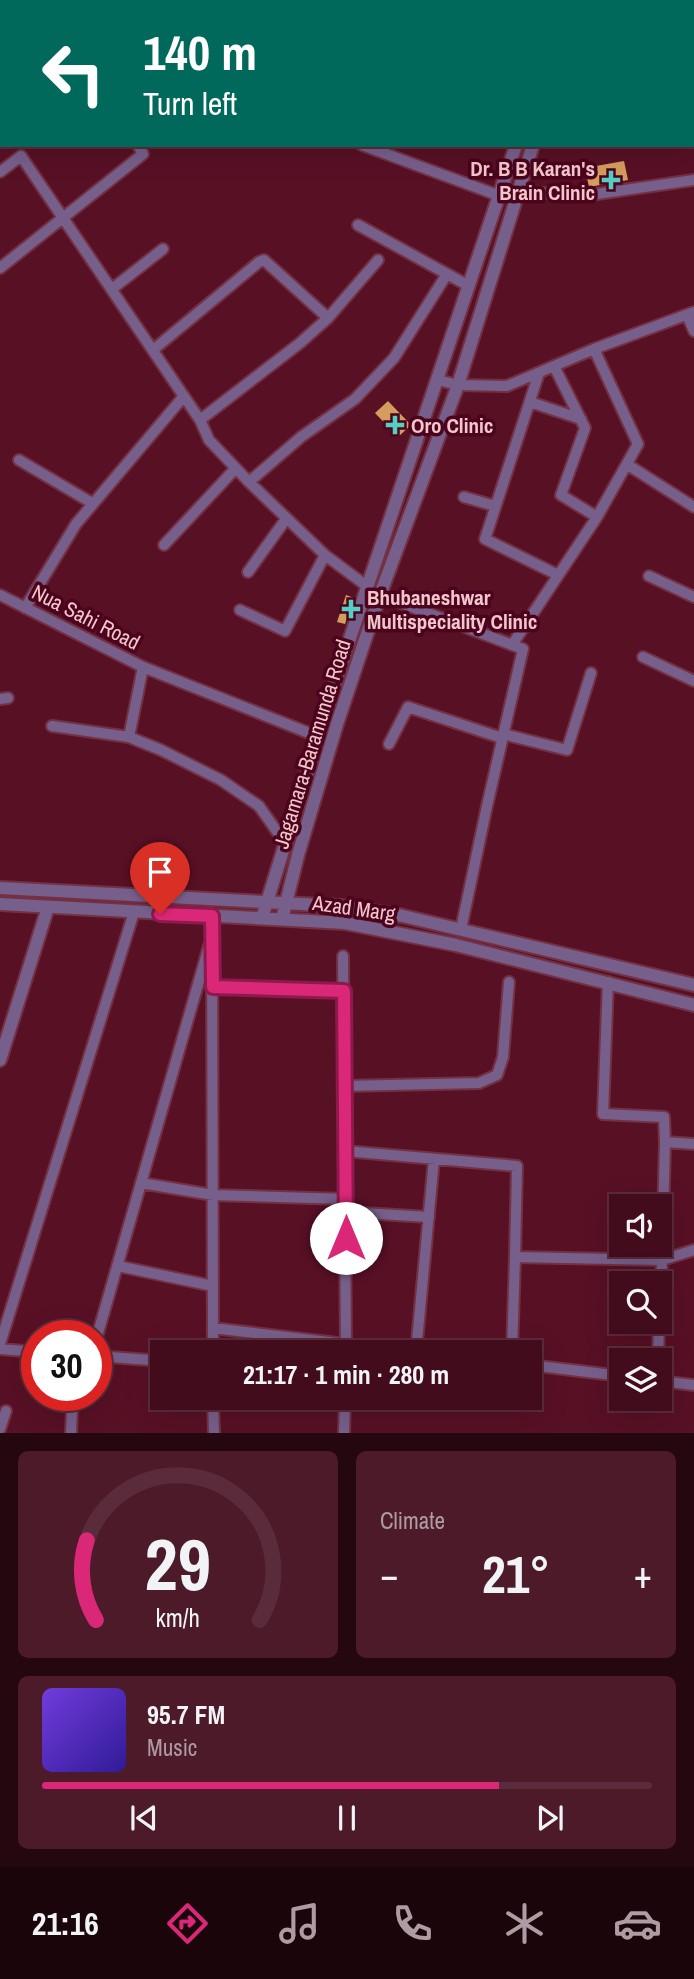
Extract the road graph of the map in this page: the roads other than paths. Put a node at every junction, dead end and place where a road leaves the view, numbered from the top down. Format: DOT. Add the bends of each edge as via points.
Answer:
graph roads {
  1 [pos="139,147"];
  2 [pos="368,147"];
  3 [pos="515,147"];
  4 [pos="532,147"];
  5 [pos="0,172"];
  6 [pos="694,180"];
  7 [pos="518,191"];
  8 [pos="500,195"];
  9 [pos="64,218"];
  10 [pos="358,225"];
  11 [pos="163,249"];
  12 [pos="378,260"];
  13 [pos="0,268"];
  14 [pos="447,274"];
  15 [pos="469,286"];
  16 [pos="111,289"];
  17 [pos="691,314"];
  18 [pos="328,318"];
  19 [pos="694,331"];
  20 [pos="594,349"];
  21 [pos="153,350"];
  22 [pos="554,366"];
  23 [pos="539,373"];
  24 [pos="438,380"];
  25 [pos="458,385"];
  26 [pos="184,396"];
  27 [pos="530,402"];
  28 [pos="581,419"];
  29 [pos="200,420"];
  30 [pos="19,460"];
  31 [pos="628,465"];
  32 [pos="234,469"];
  33 [pos="249,482"];
  34 [pos="464,497"];
  35 [pos="691,501"];
  36 [pos="92,503"];
  37 [pos="495,506"];
  38 [pos="597,517"];
  39 [pos="286,519"];
  40 [pos="164,545"];
  41 [pos="325,555"];
  42 [pos="248,572"];
  43 [pos="558,575"];
  44 [pos="649,576"];
  45 [pos="368,587"];
  46 [pos="0,595"];
  47 [pos="380,595"];
  48 [pos="694,597"];
  49 [pos="25,608"];
  50 [pos="240,610"];
  51 [pos="512,645"];
  52 [pos="643,657"];
  53 [pos="143,667"];
  54 [pos="591,673"];
  55 [pos="694,681"];
  56 [pos="52,726"];
  57 [pos="503,736"];
  58 [pos="129,737"];
  59 [pos="319,737"];
  60 [pos="389,744"];
  61 [pos="285,843"];
  62 [pos="0,888"];
  63 [pos="266,901"];
  64 [pos="286,903"];
  65 [pos="0,904"];
  66 [pos="48,906"];
  67 [pos="134,912"];
  68 [pos="212,916"];
  69 [pos="262,918"];
  70 [pos="282,919"];
  71 [pos="461,929"];
  72 [pos="213,933"];
  73 [pos="343,956"];
  74 [pos="509,982"];
  75 [pos="608,982"];
  76 [pos="694,985"];
  77 [pos="213,987"];
  78 [pos="344,991"];
  79 [pos="694,1005"];
  80 [pos="3,1040"];
  81 [pos="0,1060"];
  82 [pos="345,1086"];
  83 [pos="665,1142"];
  84 [pos="694,1144"];
  85 [pos="345,1151"];
  86 [pos="434,1159"];
  87 [pos="141,1184"];
  88 [pos="213,1195"];
  89 [pos="345,1199"];
  90 [pos="345,1212"];
  91 [pos="429,1217"];
  92 [pos="694,1250"];
  93 [pos="515,1257"];
  94 [pos="662,1260"];
  95 [pos="118,1266"];
  96 [pos="662,1271"];
  97 [pos="214,1286"];
  98 [pos="102,1320"];
  99 [pos="214,1328"];
  100 [pos="214,1340"];
  101 [pos="293,1340"];
  102 [pos="346,1340"];
  103 [pos="420,1340"];
  104 [pos="512,1340"];
  105 [pos="0,1347"];
  106 [pos="21,1350"];
  107 [pos="112,1357"];
  108 [pos="150,1360"];
  109 [pos="542,1366"];
  110 [pos="609,1375"];
  111 [pos="672,1382"];
  112 [pos="694,1385"];
  113 [pos="214,1410"];
  114 [pos="345,1410"];
  115 [pos="6,1411"];
  116 [pos="72,1411"];
  117 [pos="0,1429"];
  118 [pos="71,1433"];
  119 [pos="214,1433"];
  120 [pos="344,1433"];
  1 -- 9 [label="street" via="143,154"];
  2 -- 8 [label="street"];
  3 -- 8 [label="street, Jagamara-Baramunda Road"];
  4 -- 7 [label="street, Jagamara-Baramunda Road"];
  5 -- 9 [label="street" via="21,156"];
  6 -- 7 [label="street" via="583,196"];
  7 -- 25 [label="street, Jagamara-Baramunda Road"];
  8 -- 15 [label="street, Jagamara-Baramunda Road"];
  9 -- 13 [label="street"];
  9 -- 16 [label="street"];
  10 -- 14 [label="street"];
  11 -- 16 [label="street"];
  12 -- 18 [label="street"];
  14 -- 15 [label="street"];
  14 -- 33 [label="street" via="394,358 363,391"];
  15 -- 24 [label="street, Jagamara-Baramunda Road"];
  16 -- 21 [label="street"];
  17 -- 19 [label="street"];
  17 -- 20 [label="street"];
  18 -- 21 [label="street" via="264,260"];
  18 -- 29 [label="street"];
  20 -- 22 [label="street"];
  20 -- 31 [label="street" via="638,444"];
  21 -- 26 [label="street"];
  22 -- 23 [label="street"];
  22 -- 28 [label="street"];
  23 -- 25 [label="street" via="507,386"];
  23 -- 27 [label="street"];
  24 -- 25 [label="street"];
  24 -- 45 [label="street, Jagamara-Baramunda Road"];
  25 -- 47 [label="street, Jagamara-Baramunda Road"];
  26 -- 29 [label="street"];
  26 -- 36 [label="street"];
  27 -- 28 [label="street"];
  27 -- 37 [label="street"];
  28 -- 38 [label="street" via="585,428 561,495"];
  29 -- 32 [label="street" via="209,440"];
  30 -- 36 [label="street"];
  31 -- 35 [label="street"];
  31 -- 38 [label="street"];
  32 -- 33 [label="street"];
  32 -- 40 [label="street"];
  33 -- 39 [label="street"];
  34 -- 37 [label="street"];
  36 -- 49 [label="street"];
  37 -- 43 [label="street" via="485,539"];
  38 -- 43 [label="street"];
  39 -- 41 [label="street"];
  39 -- 42 [label="street"];
  41 -- 45 [label="street"];
  41 -- 50 [label="street" via="285,631"];
  43 -- 51 [label="street"];
  44 -- 48 [label="street"];
  45 -- 59 [label="street, Jagamara-Baramunda Road"];
  46 -- 49 [label="street, Nua Sahi Road"];
  47 -- 51 [label="street"];
  47 -- 64 [label="street, Jagamara-Baramunda Road"];
  49 -- 53 [label="street, Nua Sahi Road"];
  51 -- 57 [label="street" via="523,649"];
  52 -- 55 [label="street"];
  53 -- 58 [label="street, Nua Sahi Road"];
  53 -- 59 [label="street"];
  54 -- 57 [label="street" via="567,750"];
  56 -- 58 [label="street"];
  57 -- 60 [label="street" via="408,706"];
  57 -- 71 [label="street"];
  58 -- 61 [label="street" via="221,780 259,806"];
  59 -- 61 [label="street, Jagamara-Baramunda Road"];
  61 -- 63 [label="street, Jagamara-Baramunda Road"];
  62 -- 63 [label="street, Azad Marg"];
  63 -- 64 [label="street, Azad Marg"];
  63 -- 69 [label="street, Jagamara-Baramunda Road"];
  64 -- 70 [label="street, Jagamara-Baramunda Road"];
  64 -- 71 [label="street, Azad Marg" via="365,910"];
  65 -- 66 [label="street, Azad Marg"];
  66 -- 67 [label="street, Azad Marg"];
  66 -- 80 [label="street"];
  67 -- 68 [label="street, Azad Marg"];
  67 -- 105 [label="street"];
  68 -- 69 [label="street, Azad Marg"];
  68 -- 72 [label="street"];
  69 -- 70 [label="street, Azad Marg"];
  70 -- 75 [label="street, Azad Marg" via="383,929"];
  71 -- 76 [label="street, Azad Marg"];
  72 -- 77 [label="street"];
  72 -- 87 [label="street"];
  73 -- 78 [label="street"];
  74 -- 82 [label="street" via="503,1057 497,1075 480,1083"];
  75 -- 79 [label="street, Azad Marg"];
  75 -- 83 [label="street" via="603,1114 664,1117"];
  77 -- 78 [label="street"];
  77 -- 88 [label="street"];
  78 -- 82 [label="street"];
  80 -- 81 [label="street"];
  82 -- 85 [label="street"];
  83 -- 84 [label="street"];
  83 -- 94 [label="street"];
  85 -- 86 [label="street"];
  85 -- 89 [label="street"];
  86 -- 91 [label="street"];
  86 -- 93 [label="street" via="517,1166"];
  87 -- 88 [label="street"];
  87 -- 95 [label="street"];
  88 -- 89 [label="street"];
  88 -- 97 [label="street"];
  89 -- 90 [label="street"];
  90 -- 91 [label="street"];
  90 -- 102 [label="street"];
  91 -- 103 [label="street"];
  92 -- 94 [label="street"];
  93 -- 94 [label="street"];
  93 -- 104 [label="street"];
  94 -- 96 [label="street"];
  95 -- 97 [label="street"];
  95 -- 98 [label="street"];
  97 -- 99 [label="street"];
  99 -- 100 [label="street"];
  99 -- 101 [label="street"];
  105 -- 106 [label="street"];
  107 -- 108 [label="street"];
  109 -- 110 [label="street"];
  111 -- 112 [label="street"];
  113 -- 119 [label="street"];
  114 -- 120 [label="street"];
  115 -- 117 [label="street"];
  116 -- 118 [label="street"];
}
